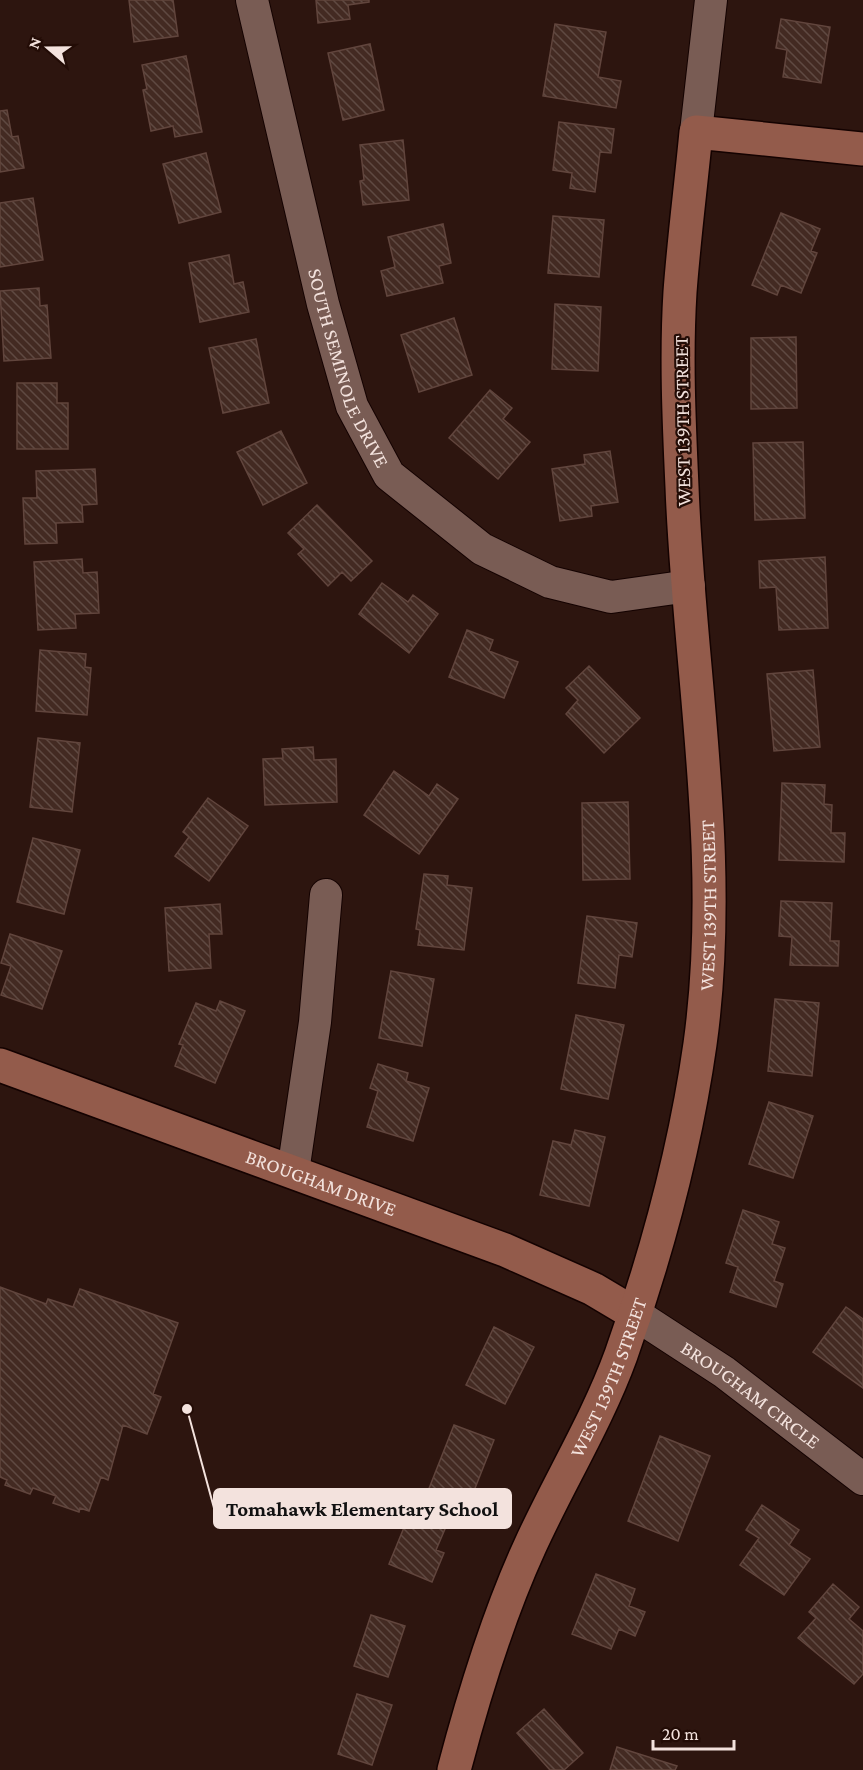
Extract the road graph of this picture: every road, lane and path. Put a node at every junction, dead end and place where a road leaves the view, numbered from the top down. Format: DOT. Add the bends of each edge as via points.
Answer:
graph roads {
  1 [pos="252,0"];
  2 [pos="711,0"];
  3 [pos="696,132"];
  4 [pos="863,149"];
  5 [pos="689,586"];
  6 [pos="326,895"];
  7 [pos="0,1065"];
  8 [pos="293,1172"];
  9 [pos="634,1314"];
  10 [pos="863,1479"];
  11 [pos="454,1770"];
  1 -- 5 [label="street, SOUTH SEMINOLE DRIVE" via="323,304 352,406 389,475 482,549 550,582 611,597"];
  2 -- 3 [label="street, WEST 139TH STREET"];
  3 -- 4 [label="street"];
  3 -- 5 [label="street, WEST 139TH STREET" via="680,292 682,489"];
  5 -- 9 [label="street, WEST 139TH STREET" via="707,790 710,939 700,1042 680,1157"];
  6 -- 8 [label="street" via="315,1022"];
  7 -- 8 [label="street, BROUGHAM DRIVE"];
  8 -- 9 [label="street, BROUGHAM DRIVE" via="505,1250 593,1289"];
  9 -- 10 [label="street, BROUGHAM CIRCLE" via="724,1372"];
  9 -- 11 [label="street, WEST 139TH STREET" via="620,1358 528,1551 497,1626"];
}
